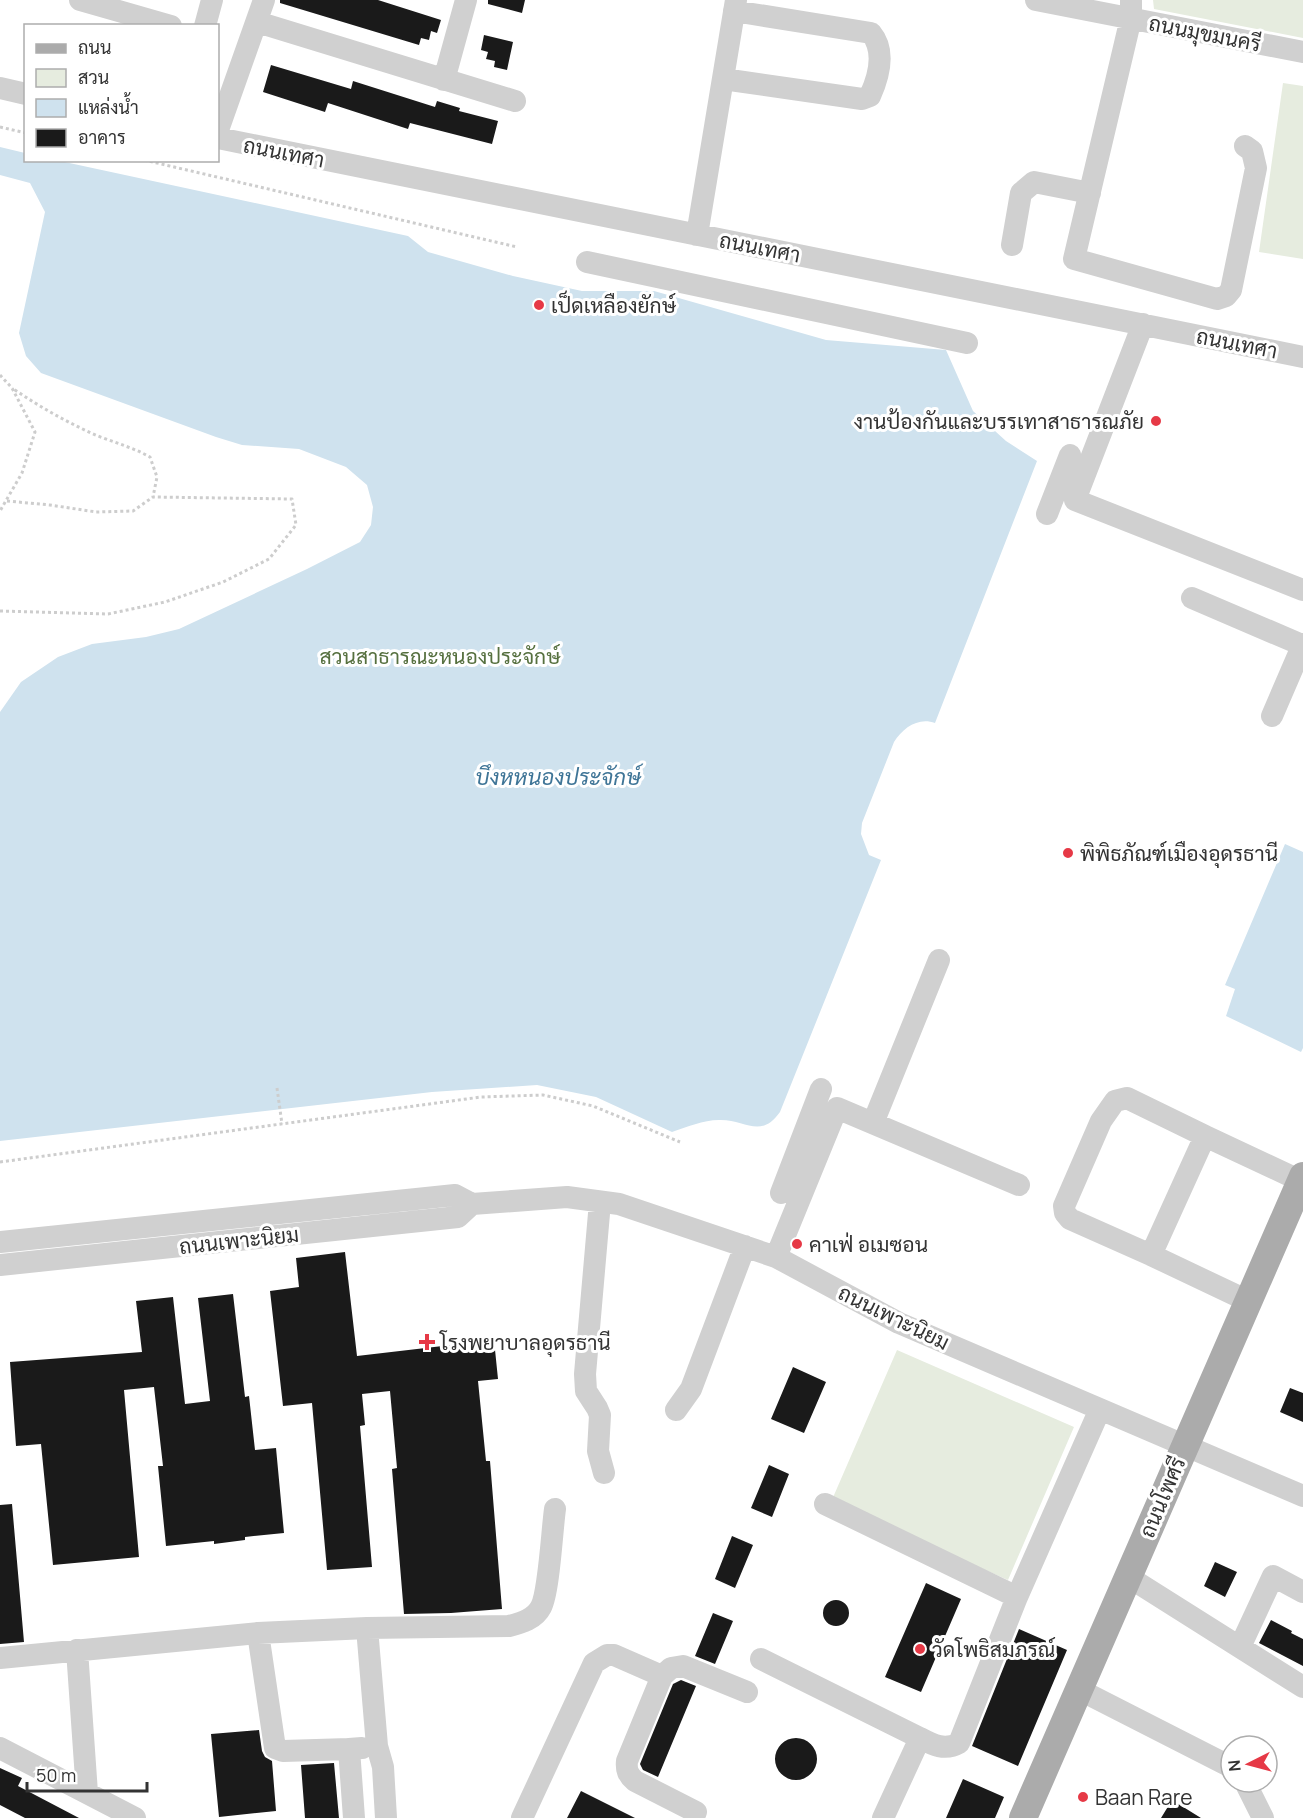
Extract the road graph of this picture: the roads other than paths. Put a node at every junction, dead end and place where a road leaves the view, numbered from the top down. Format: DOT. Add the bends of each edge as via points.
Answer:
graph roads {
  1 [pos="80,0"];
  2 [pos="212,0"];
  3 [pos="264,0"];
  4 [pos="466,0"];
  5 [pos="1036,0"];
  6 [pos="735,6"];
  7 [pos="1131,9"];
  8 [pos="256,22"];
  9 [pos="164,24"];
  10 [pos="206,24"];
  11 [pos="1303,52"];
  12 [pos="723,79"];
  13 [pos="444,80"];
  14 [pos="0,88"];
  15 [pos="24,94"];
  16 [pos="515,101"];
  17 [pos="219,127"];
  18 [pos="219,138"];
  19 [pos="1245,146"];
  20 [pos="1090,193"];
  21 [pos="697,235"];
  22 [pos="1012,245"];
  23 [pos="587,262"];
  24 [pos="1143,324"];
  25 [pos="967,343"];
  26 [pos="1303,357"];
  27 [pos="1070,455"];
  28 [pos="1047,514"];
  29 [pos="1303,590"];
  30 [pos="1192,598"];
  31 [pos="1303,644"];
  32 [pos="1272,716"];
  33 [pos="939,960"];
  34 [pos="821,1089"];
  35 [pos="873,1123"];
  36 [pos="1205,1137"];
  37 [pos="1302,1179"];
  38 [pos="777,1185"];
  39 [pos="1019,1185"];
  40 [pos="600,1202"];
  41 [pos="472,1204"];
  42 [pos="0,1242"];
  43 [pos="745,1246"];
  44 [pos="1151,1255"];
  45 [pos="776,1257"];
  46 [pos="0,1265"];
  47 [pos="1248,1301"];
  48 [pos="1100,1409"];
  49 [pos="676,1410"];
  50 [pos="1184,1446"];
  51 [pos="604,1473"];
  52 [pos="1303,1496"];
  53 [pos="825,1503"];
  54 [pos="555,1509"];
  55 [pos="1127,1576"];
  56 [pos="1303,1592"];
  57 [pos="1017,1598"];
  58 [pos="367,1628"];
  59 [pos="258,1633"];
  60 [pos="1240,1647"];
  61 [pos="77,1650"];
  62 [pos="0,1658"];
  63 [pos="761,1659"];
  64 [pos="662,1676"];
  65 [pos="1303,1687"];
  66 [pos="1078,1689"];
  67 [pos="747,1692"];
  68 [pos="920,1738"];
  69 [pos="376,1746"];
  70 [pos="0,1748"];
  71 [pos="349,1749"];
  72 [pos="1219,1761"];
  73 [pos="87,1793"];
  74 [pos="1251,1794"];
  75 [pos="697,1810"];
  76 [pos="135,1818"];
  77 [pos="354,1818"];
  78 [pos="386,1818"];
  79 [pos="522,1818"];
  80 [pos="883,1818"];
  81 [pos="1023,1818"];
  82 [pos="1263,1818"];
  1 -- 9 [label="street"];
  2 -- 10 [label="street"];
  3 -- 8 [label="street"];
  4 -- 13 [label="street"];
  5 -- 7 [label="street, ถนนมุขมนครี"];
  6 -- 12 [label="street"];
  6 -- 12 [label="street" via="871,33 879,42 880,57 870,96 862,99"];
  7 -- 11 [label="street, ถนนมุขมนครี"];
  7 -- 20 [label="street"];
  8 -- 13 [label="street"];
  8 -- 17 [label="street"];
  12 -- 21 [label="street"];
  13 -- 16 [label="street"];
  14 -- 15 [label="street"];
  18 -- 21 [label="street, ถนนเทศา"];
  19 -- 20 [label="street" via="1252,151 1256,168 1231,290 1221,298 1074,259"];
  20 -- 22 [label="street" via="1034,182 1021,193"];
  21 -- 24 [label="street, ถนนเทศา"];
  23 -- 25 [label="street"];
  24 -- 26 [label="street, ถนนเทศา"];
  24 -- 29 [label="street" via="1075,500"];
  27 -- 28 [label="street"];
  30 -- 31 [label="street"];
  31 -- 32 [label="street"];
  33 -- 35 [label="street"];
  34 -- 38 [label="street"];
  35 -- 39 [label="street"];
  35 -- 45 [label="street" via="837,1108"];
  36 -- 37 [label="street"];
  36 -- 44 [label="street"];
  36 -- 44 [label="street" via="1127,1098 1115,1101 1101,1121 1064,1206 1065,1213 1070,1219"];
  37 -- 47 [label="main road, ถนนโพศรี"];
  40 -- 41 [label="street, ถนนเพาะนิยม" via="567,1197"];
  40 -- 43 [label="street, ถนนเพาะนิยม" via="619,1204"];
  40 -- 51 [label="street" via="585,1374 586,1391 600,1415 598,1451"];
  41 -- 42 [label="street, ถนนเพาะนิยม" via="455,1195"];
  41 -- 46 [label="street, ถนนเพาะนิยม" via="458,1217"];
  43 -- 45 [label="street, ถนนเพาะนิยม"];
  43 -- 49 [label="street" via="691,1389"];
  44 -- 47 [label="street"];
  45 -- 48 [label="street, ถนนเพาะนิยม" via="899,1323"];
  47 -- 50 [label="main road, ถนนโพศรี"];
  48 -- 50 [label="street, ถนนเพาะนิยม"];
  48 -- 57 [label="street"];
  50 -- 52 [label="street, ถนนเพาะนิยม"];
  50 -- 55 [label="main road, ถนนโพศรี"];
  53 -- 57 [label="street"];
  54 -- 58 [label="street" via="542,1606 530,1618 509,1626"];
  55 -- 60 [label="street"];
  55 -- 66 [label="main road, ถนนโพศรี"];
  56 -- 60 [label="street" via="1274,1576"];
  57 -- 68 [label="street" via="959,1743 940,1747"];
  58 -- 59 [label="street"];
  58 -- 69 [label="street"];
  59 -- 61 [label="street"];
  59 -- 71 [label="street" via="275,1748"];
  60 -- 65 [label="street"];
  61 -- 62 [label="street"];
  61 -- 73 [label="street"];
  63 -- 68 [label="street"];
  64 -- 67 [label="street" via="671,1668 683,1666"];
  64 -- 75 [label="street" via="627,1768 635,1781"];
  64 -- 79 [label="street" via="614,1655 594,1663"];
  66 -- 72 [label="street"];
  66 -- 81 [label="main road, ถนนโพศรี"];
  68 -- 80 [label="street"];
  69 -- 71 [label="street"];
  69 -- 78 [label="street" via="383,1767"];
  70 -- 73 [label="street"];
  71 -- 77 [label="street"];
  73 -- 76 [label="street"];
  74 -- 82 [label="street"];
}
